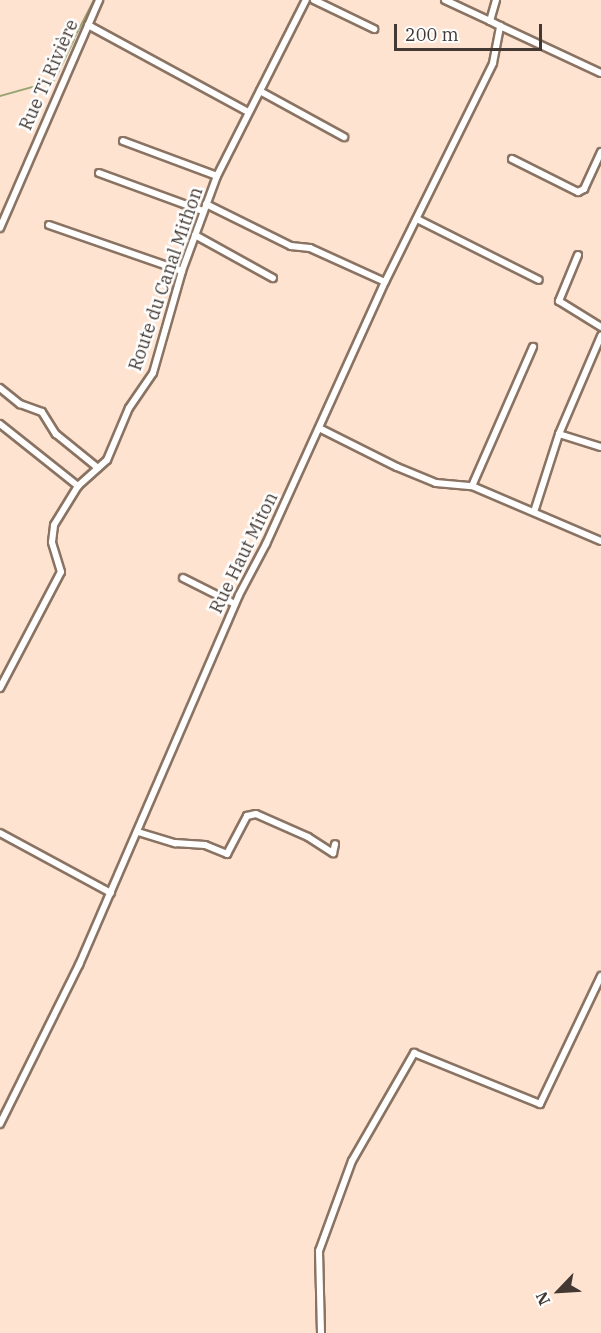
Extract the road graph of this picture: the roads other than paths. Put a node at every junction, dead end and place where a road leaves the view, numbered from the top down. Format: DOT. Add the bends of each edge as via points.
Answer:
graph roads {
  1 [pos="99,0"];
  2 [pos="306,0"];
  3 [pos="314,0"];
  4 [pos="445,0"];
  5 [pos="496,0"];
  6 [pos="490,21"];
  7 [pos="88,25"];
  8 [pos="500,26"];
  9 [pos="374,29"];
  10 [pos="601,63"];
  11 [pos="599,72"];
  12 [pos="260,91"];
  13 [pos="248,112"];
  14 [pos="344,137"];
  15 [pos="123,141"];
  16 [pos="601,152"];
  17 [pos="512,159"];
  18 [pos="99,173"];
  19 [pos="217,176"];
  20 [pos="206,204"];
  21 [pos="203,211"];
  22 [pos="417,219"];
  23 [pos="49,225"];
  24 [pos="0,228"];
  25 [pos="195,235"];
  26 [pos="578,255"];
  27 [pos="182,271"];
  28 [pos="273,278"];
  29 [pos="539,280"];
  30 [pos="385,282"];
  31 [pos="601,327"];
  32 [pos="601,336"];
  33 [pos="533,347"];
  34 [pos="0,388"];
  35 [pos="0,423"];
  36 [pos="320,428"];
  37 [pos="559,434"];
  38 [pos="601,447"];
  39 [pos="98,468"];
  40 [pos="78,486"];
  41 [pos="472,486"];
  42 [pos="534,512"];
  43 [pos="601,542"];
  44 [pos="183,578"];
  45 [pos="235,604"];
  46 [pos="0,688"];
  47 [pos="138,832"];
  48 [pos="0,833"];
  49 [pos="335,844"];
  50 [pos="111,893"];
  51 [pos="601,976"];
  52 [pos="0,1124"];
  53 [pos="321,1333"];
  1 -- 7 [label="street, Rue Ti Rivière"];
  2 -- 12 [label="street, Route du Canal Mithon"];
  3 -- 9 [label="street"];
  4 -- 6 [label="street"];
  5 -- 6 [label="street"];
  6 -- 8 [label="street"];
  7 -- 13 [label="street"];
  7 -- 24 [label="street, Rue Ti Rivière"];
  8 -- 11 [label="street"];
  8 -- 22 [label="street, Rue Haut Miton" via="493,63"];
  10 -- 11 [label="street"];
  12 -- 13 [label="street, Route du Canal Mithon"];
  12 -- 14 [label="street"];
  13 -- 19 [label="street, Route du Canal Mithon"];
  15 -- 19 [label="street"];
  16 -- 17 [label="street" via="584,189 578,192"];
  18 -- 21 [label="street"];
  19 -- 20 [label="street, Route du Canal Mithon"];
  20 -- 21 [label="street, Route du Canal Mithon"];
  20 -- 30 [label="street" via="291,246 310,248"];
  21 -- 25 [label="street, Route du Canal Mithon"];
  22 -- 29 [label="street"];
  22 -- 30 [label="street, Rue Haut Miton"];
  23 -- 27 [label="street"];
  25 -- 27 [label="street, Route du Canal Mithon"];
  25 -- 28 [label="street"];
  26 -- 31 [label="street" via="559,301"];
  27 -- 39 [label="street, Route du Canal Mithon" via="153,373 129,408 107,460"];
  30 -- 36 [label="street, Rue Haut Miton"];
  32 -- 37 [label="street"];
  33 -- 41 [label="street"];
  34 -- 39 [label="street" via="20,404 42,412 56,434"];
  35 -- 40 [label="street"];
  36 -- 41 [label="street" via="436,483"];
  36 -- 45 [label="street, Rue Haut Miton"];
  37 -- 38 [label="street"];
  37 -- 42 [label="street"];
  39 -- 40 [label="street, Route du Canal Mithon"];
  40 -- 46 [label="street, Route du Canal Mithon" via="52,530 53,549 61,572"];
  41 -- 42 [label="street"];
  42 -- 43 [label="street"];
  44 -- 45 [label="street"];
  45 -- 47 [label="street, Rue Haut Miton"];
  47 -- 49 [label="street" via="175,843 205,845 227,854 247,816 256,814 333,853"];
  47 -- 50 [label="street, Rue Haut Miton"];
  48 -- 50 [label="street"];
  50 -- 52 [label="street, Rue Haut Miton" via="56,1015"];
  51 -- 53 [label="street" via="540,1104 414,1053 352,1161 319,1251"];
}
